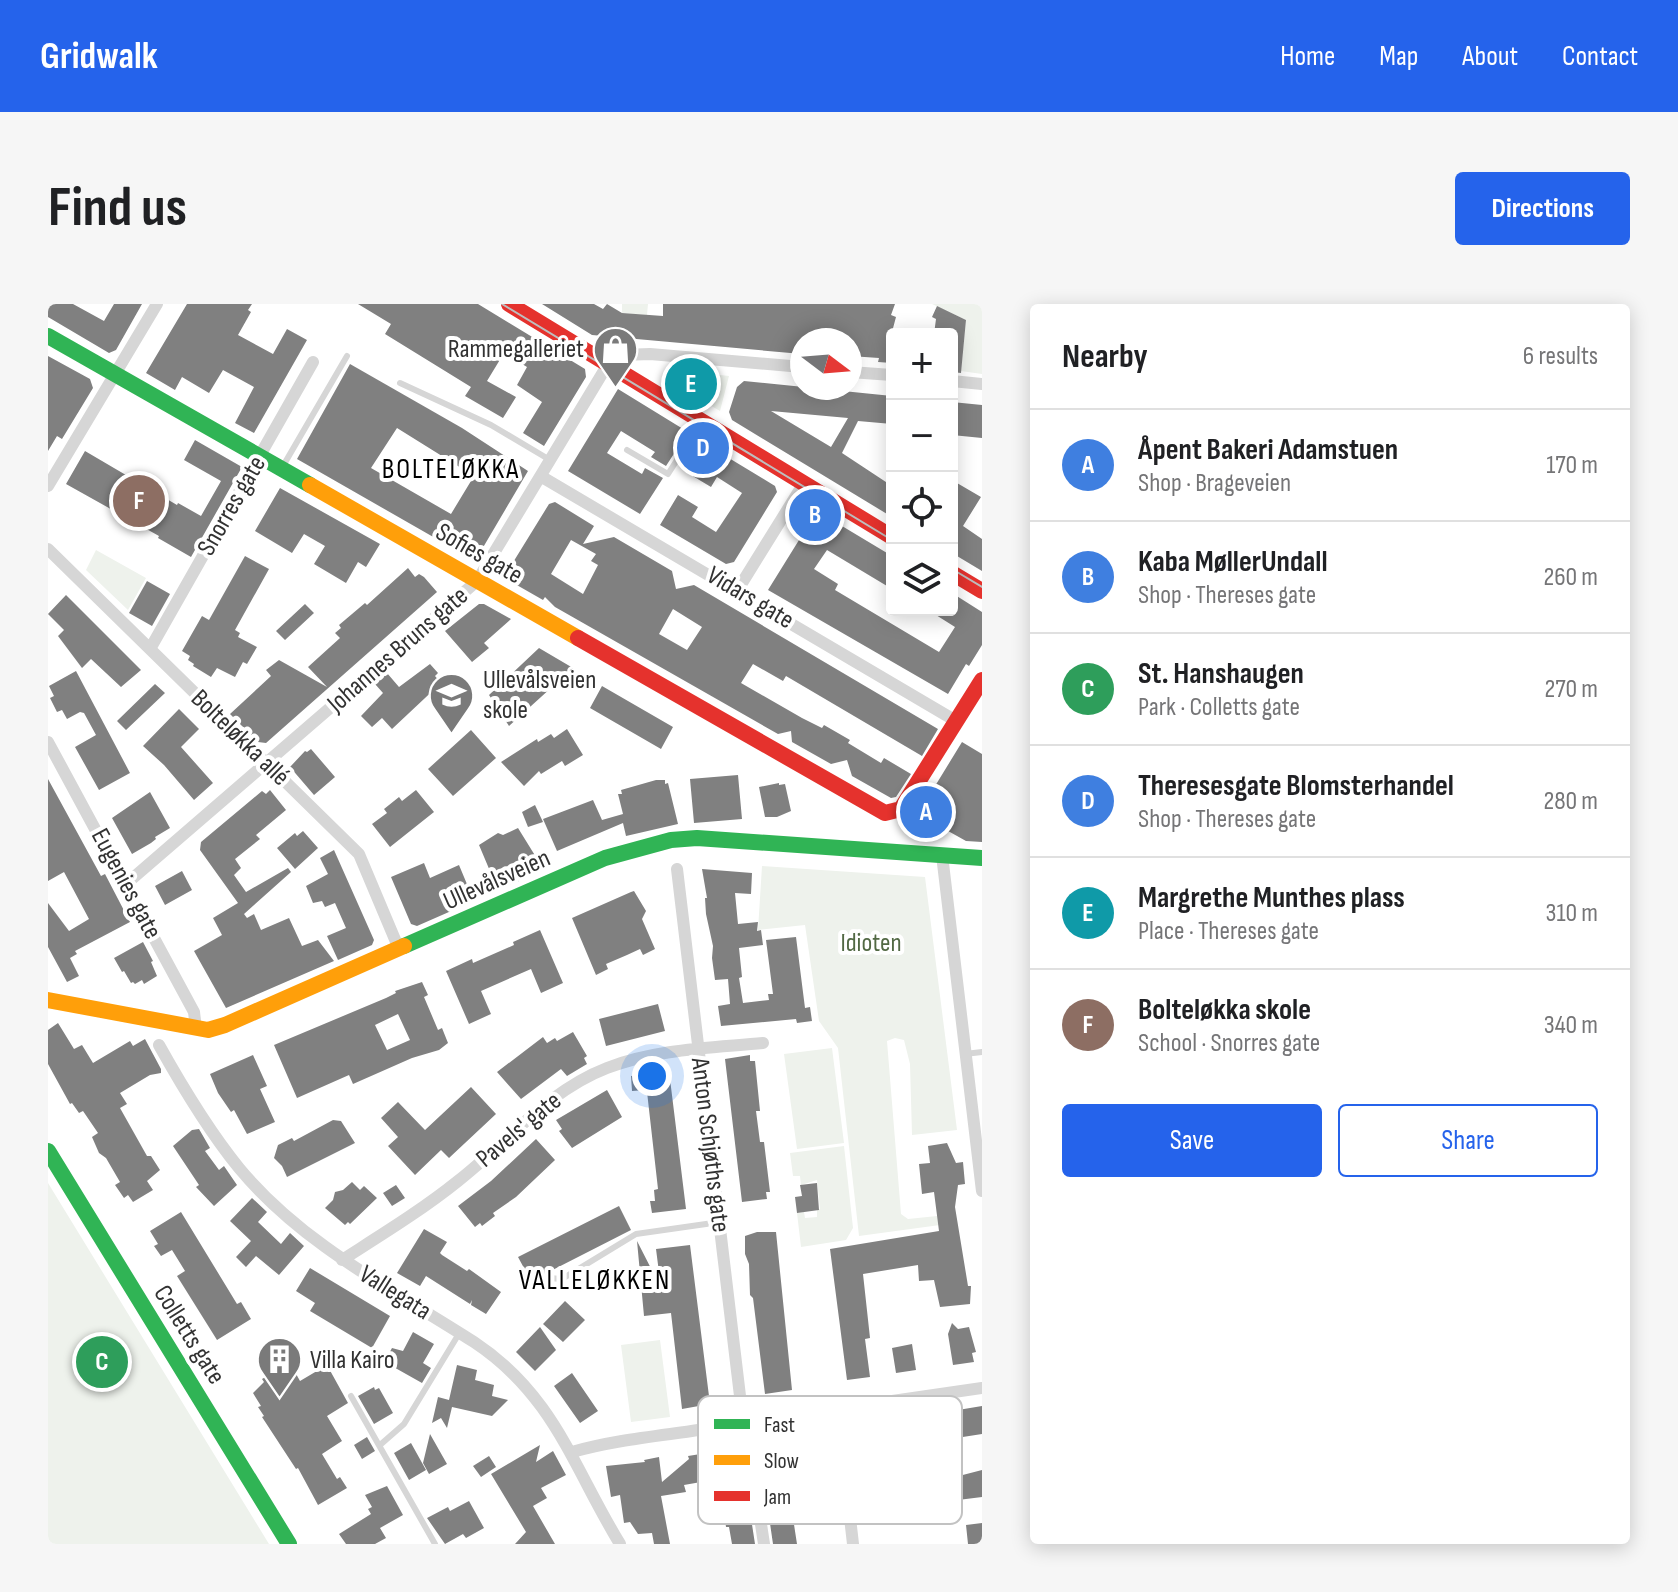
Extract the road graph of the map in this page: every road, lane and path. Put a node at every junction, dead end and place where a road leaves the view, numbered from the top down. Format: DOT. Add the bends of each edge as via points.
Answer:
graph roads {
  1 [pos="157,304"];
  2 [pos="509,304"];
  3 [pos="48,336"];
  4 [pos="347,356"];
  5 [pos="313,362"];
  6 [pos="608,364"];
  7 [pos="790,366"];
  8 [pos="862,373"];
  9 [pos="114,374"];
  10 [pos="886,375"];
  11 [pos="958,382"];
  12 [pos="400,383"];
  13 [pos="982,384"];
  14 [pos="702,421"];
  15 [pos="627,450"];
  16 [pos="261,457"];
  17 [pos="552,461"];
  18 [pos="281,469"];
  19 [pos="542,477"];
  20 [pos="804,483"];
  21 [pos="48,486"];
  22 [pos="886,533"];
  23 [pos="48,549"];
  24 [pos="958,577"];
  25 [pos="477,581"];
  26 [pos="737,591"];
  27 [pos="982,591"];
  28 [pos="150,649"];
  29 [pos="982,680"];
  30 [pos="956,721"];
  31 [pos="48,742"];
  32 [pos="266,763"];
  33 [pos="942,855"];
  34 [pos="982,858"];
  35 [pos="677,869"];
  36 [pos="126,884"];
  37 [pos="399,949"];
  38 [pos="48,1000"];
  39 [pos="196,1029"];
  40 [pos="763,1043"];
  41 [pos="159,1045"];
  42 [pos="699,1049"];
  43 [pos="982,1052"];
  44 [pos="965,1054"];
  45 [pos="48,1151"];
  46 [pos="982,1191"];
  47 [pos="720,1222"];
  48 [pos="342,1260"];
  49 [pos="549,1278"];
  50 [pos="460,1332"];
  51 [pos="982,1388"];
  52 [pos="351,1396"];
  53 [pos="740,1396"];
  54 [pos="927,1396"];
  55 [pos="698,1429"];
  56 [pos="380,1445"];
  57 [pos="572,1452"];
  58 [pos="761,1524"];
  59 [pos="851,1524"];
  60 [pos="289,1544"];
  61 [pos="435,1544"];
  62 [pos="620,1544"];
  63 [pos="764,1544"];
  64 [pos="853,1544"];
  1 -- 9 [label="street"];
  2 -- 6 [label="street"];
  3 -- 9 [label="street, Sofies gate"];
  4 -- 18 [label="lane"];
  5 -- 16 [label="street, Snorres gate"];
  6 -- 7 [label="street" via="623,355 650,354"];
  6 -- 14 [label="street"];
  6 -- 17 [label="street, Johannes Bruns gate"];
  8 -- 10 [label="street"];
  9 -- 16 [label="street, Sofies gate"];
  9 -- 21 [label="street"];
  11 -- 13 [label="street"];
  12 -- 17 [label="lane" via="491,425"];
  14 -- 15 [label="lane" via="668,474"];
  14 -- 20 [label="street"];
  16 -- 18 [label="street, Sofies gate"];
  16 -- 28 [label="street, Snorres gate"];
  17 -- 19 [label="street, Johannes Bruns gate"];
  18 -- 25 [label="street, Sofies gate"];
  19 -- 25 [label="street, Johannes Bruns gate"];
  19 -- 26 [label="street, Vidars gate"];
  20 -- 22 [label="street"];
  20 -- 26 [label="street"];
  23 -- 28 [label="street, Bolteløkka allé"];
  24 -- 27 [label="street"];
  25 -- 30 [label="street, Sofies gate" via="885,813 901,809"];
  25 -- 32 [label="street, Johannes Bruns gate"];
  26 -- 30 [label="street, Vidars gate"];
  28 -- 32 [label="street, Bolteløkka allé"];
  29 -- 30 [label="street"];
  31 -- 36 [label="street, Eugenies gate"];
  32 -- 36 [label="street, Johannes Bruns gate"];
  32 -- 37 [label="street, Bolteløkka allé" via="359,854"];
  33 -- 34 [label="street, Ullevålsveien"];
  33 -- 37 [label="street, Ullevålsveien" via="671,840 605,858"];
  33 -- 44 [label="street"];
  35 -- 42 [label="street, Anton Schjøths gate"];
  36 -- 39 [label="street, Eugenies gate" via="194,1012"];
  37 -- 39 [label="street, Ullevålsveien" via="225,1025"];
  38 -- 39 [label="street, Ullevålsveien"];
  40 -- 42 [label="street, Pavels' gate"];
  41 -- 48 [label="street, Vallegata" via="241,1171"];
  42 -- 47 [label="street, Anton Schjøths gate"];
  42 -- 48 [label="street, Pavels' gate" via="634,1059 573,1085 446,1191"];
  43 -- 44 [label="lane"];
  44 -- 46 [label="street"];
  45 -- 60 [label="street, Colletts gate"];
  47 -- 49 [label="lane" via="636,1234 562,1279"];
  47 -- 53 [label="street, Anton Schjøths gate"];
  48 -- 50 [label="street, Vallegata"];
  50 -- 56 [label="lane" via="404,1424"];
  50 -- 57 [label="street, Vallegata" via="517,1376"];
  51 -- 54 [label="street"];
  52 -- 56 [label="lane"];
  55 -- 57 [label="street"];
  56 -- 61 [label="lane"];
  57 -- 62 [label="street, Vallegata"];
  58 -- 63 [label="street"];
  59 -- 64 [label="street"];
}
